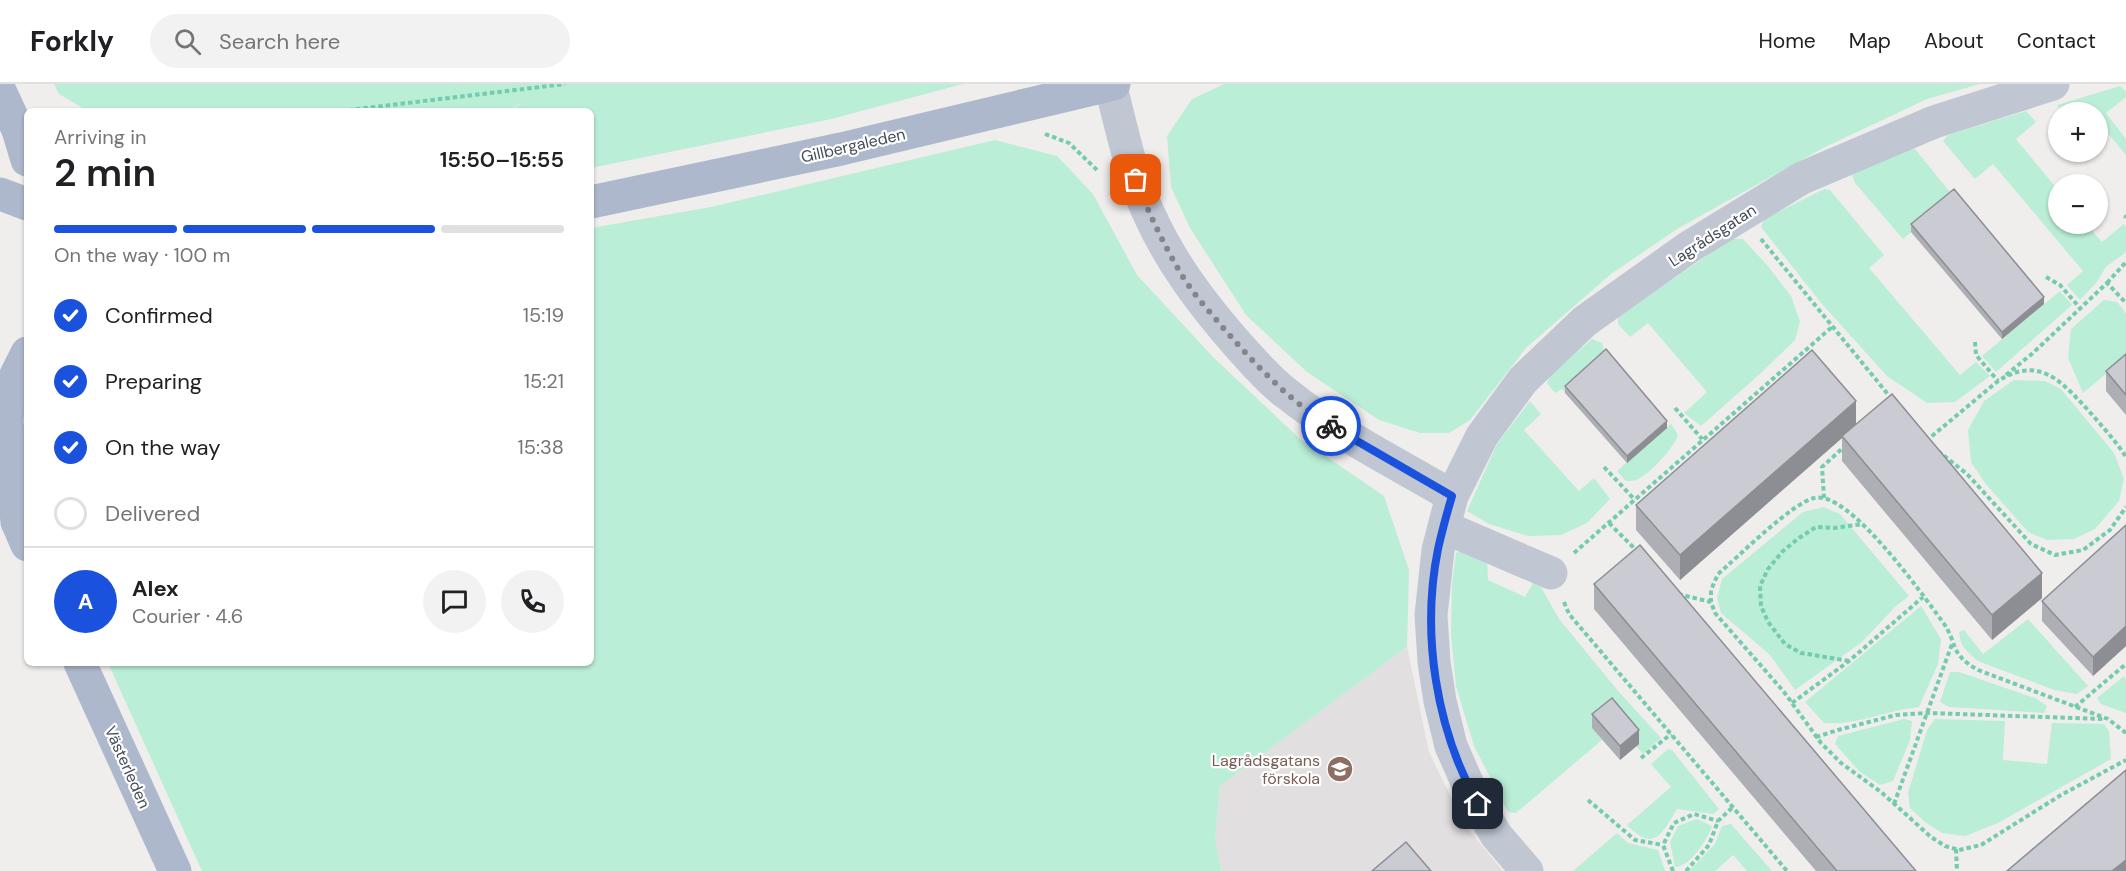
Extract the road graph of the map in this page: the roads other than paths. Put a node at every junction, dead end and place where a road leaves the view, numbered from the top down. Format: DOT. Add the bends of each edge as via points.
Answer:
graph roads {
  1 [pos="1112,84"];
  2 [pos="2053,84"];
  3 [pos="0,91"];
  4 [pos="24,150"];
  5 [pos="0,194"];
  6 [pos="594,201"];
  7 [pos="24,203"];
  8 [pos="24,354"];
  9 [pos="24,359"];
  10 [pos="0,363"];
  11 [pos="1452,496"];
  12 [pos="14,524"];
  13 [pos="1444,527"];
  14 [pos="1551,573"];
  15 [pos="82,666"];
  16 [pos="175,871"];
  17 [pos="1527,871"];
  1 -- 6 [label="main road, Gillbergaleden" via="841,149"];
  1 -- 11 [label="street" via="1130,164 1149,214 1181,273 1211,314 1284,392 1325,422"];
  2 -- 11 [label="street, Lagrådsgatan" via="1934,122 1802,178 1689,247 1585,321 1523,380 1482,436"];
  3 -- 4 [label="main road"];
  5 -- 7 [label="main road"];
  8 -- 10 [label="main road"];
  9 -- 12 [label="main road" via="9,389 7,416"];
  11 -- 13 [label="street, Lagrådsgatan"];
  13 -- 14 [label="street"];
  13 -- 17 [label="street, Lagrådsgatan" via="1431,615 1440,701 1451,746 1470,789 1496,835"];
  15 -- 16 [label="main road, Västerleden"];
}
